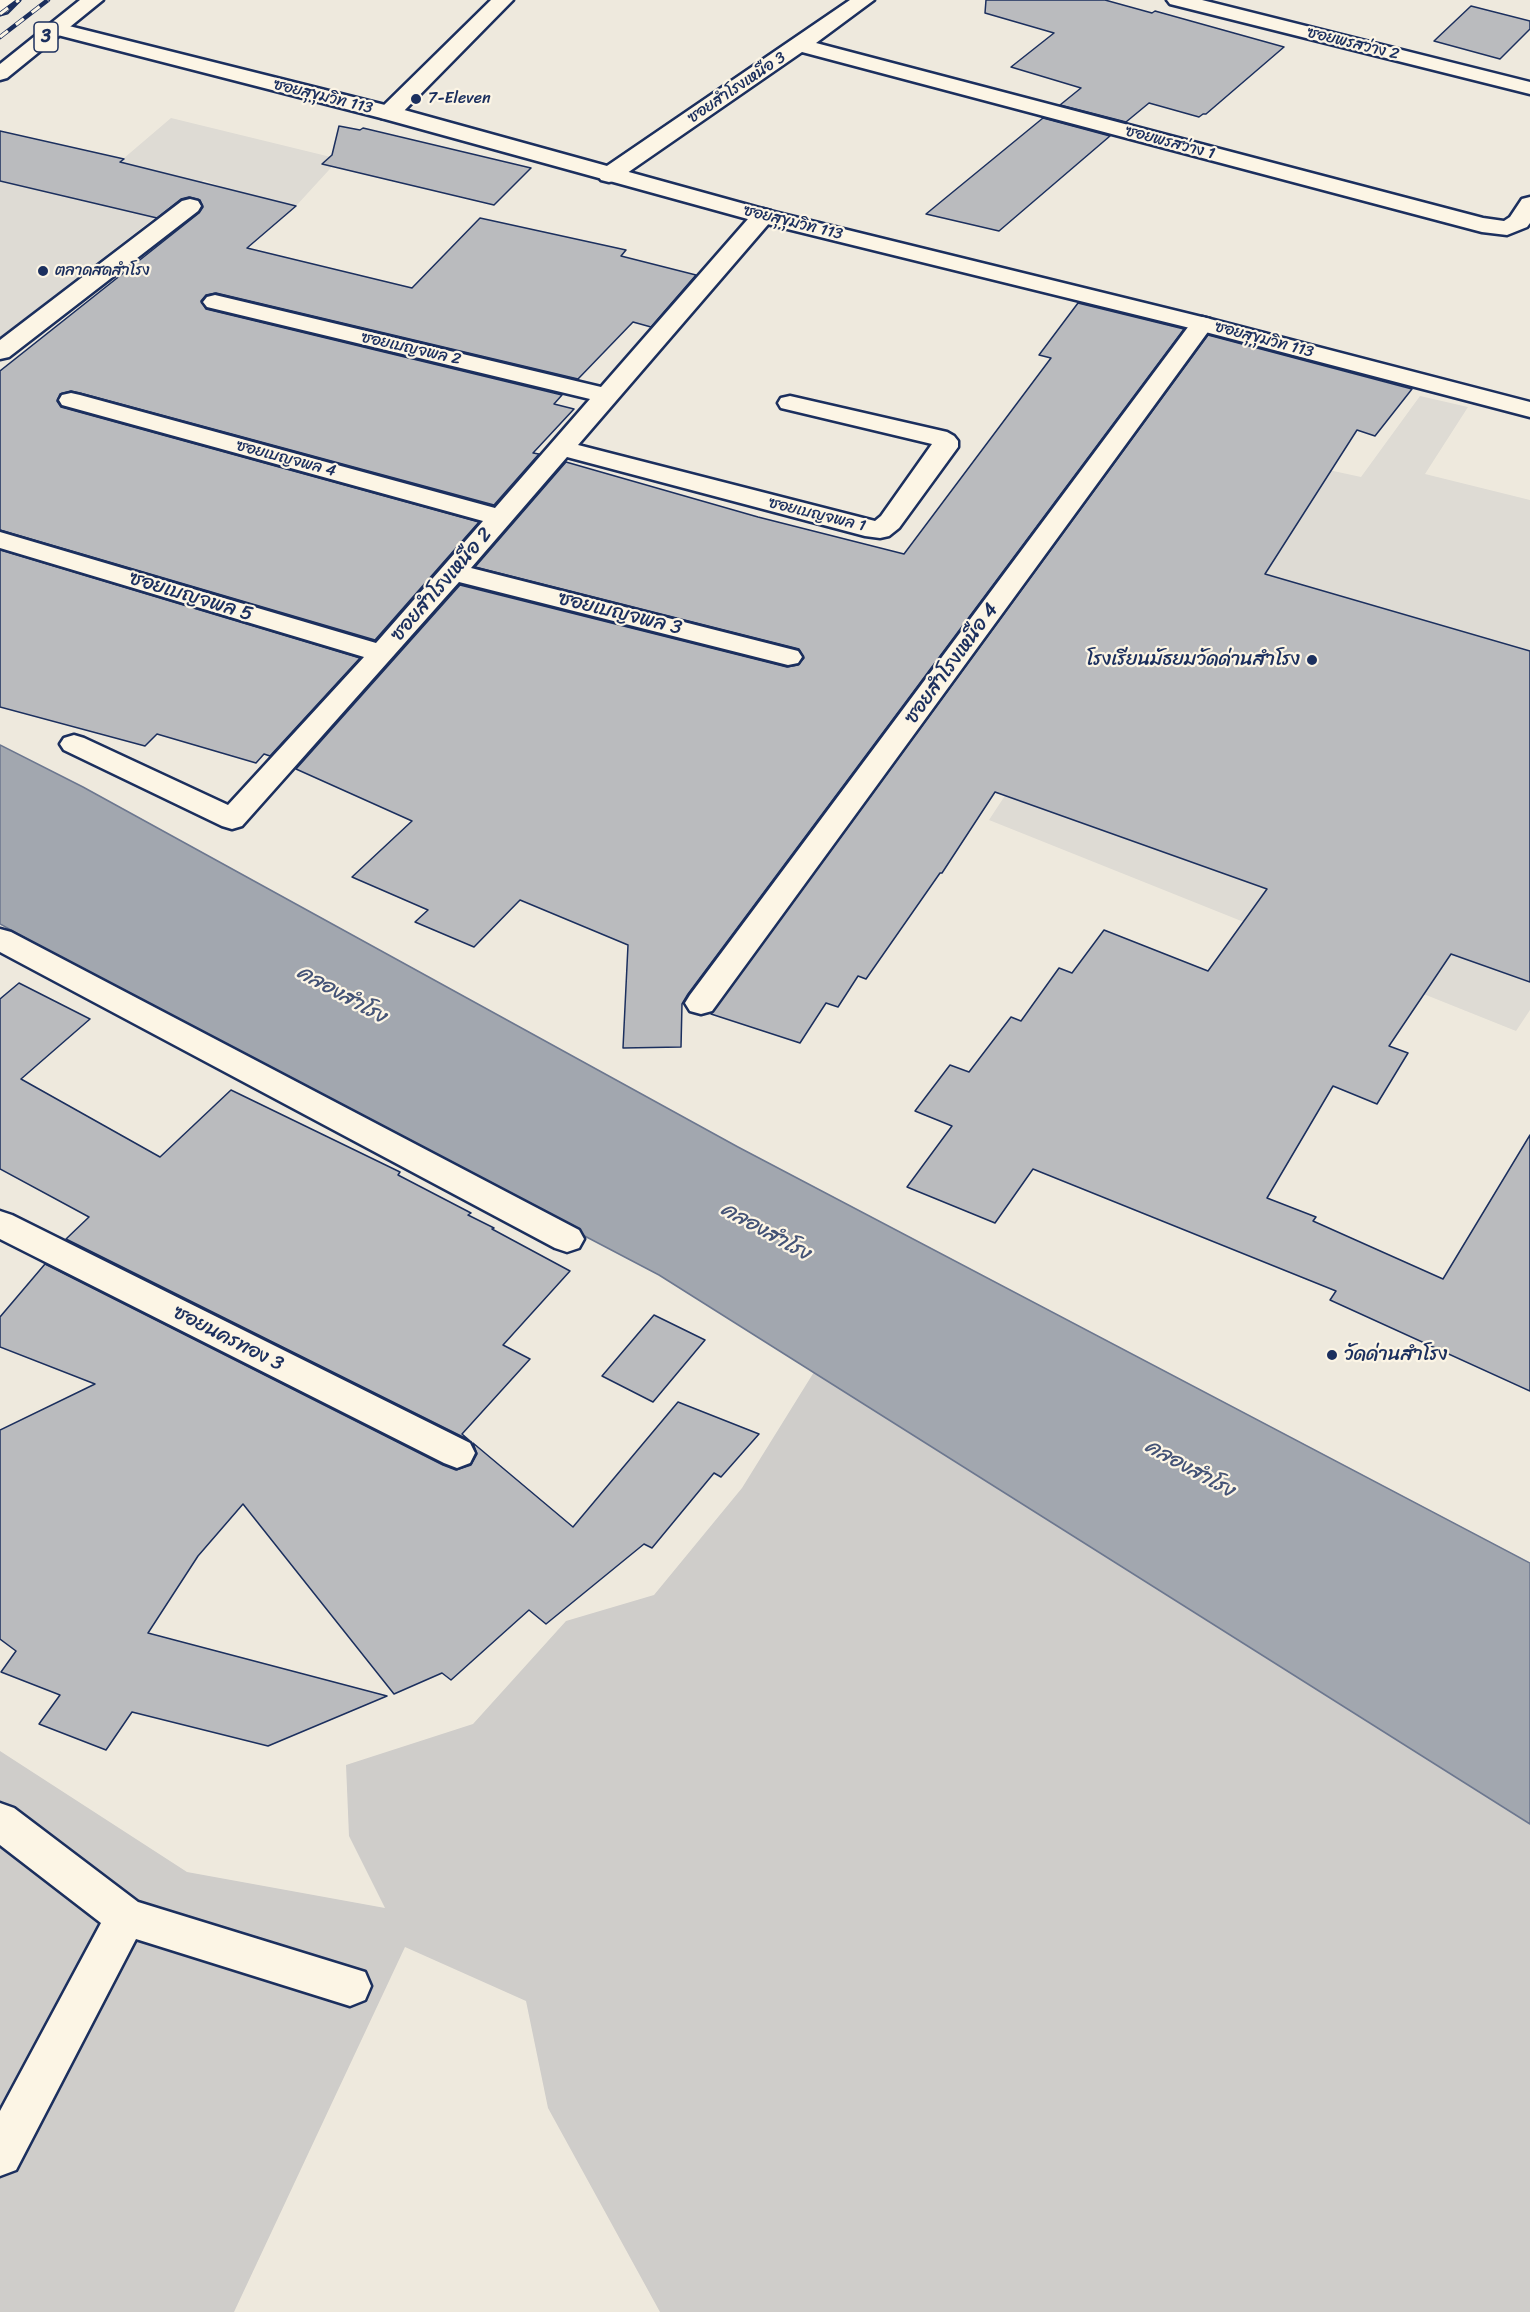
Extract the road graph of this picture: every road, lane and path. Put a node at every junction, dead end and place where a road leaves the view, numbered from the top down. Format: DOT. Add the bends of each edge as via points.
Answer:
graph roads {
  1 [pos="9,0"];
  2 [pos="93,0"];
  3 [pos="503,0"];
  4 [pos="864,0"];
  5 [pos="1177,0"];
  6 [pos="0,8"];
  7 [pos="57,29"];
  8 [pos="801,45"];
  9 [pos="0,74"];
  10 [pos="1530,88"];
  11 [pos="0,92"];
  12 [pos="389,113"];
  13 [pos="609,175"];
  14 [pos="1530,204"];
  15 [pos="190,206"];
  16 [pos="763,216"];
  17 [pos="215,302"];
  18 [pos="1202,324"];
  19 [pos="0,352"];
  20 [pos="607,396"];
  21 [pos="71,400"];
  22 [pos="790,403"];
  23 [pos="1530,410"];
  24 [pos="561,448"];
  25 [pos="501,518"];
  26 [pos="0,540"];
  27 [pos="453,572"];
  28 [pos="382,654"];
  29 [pos="788,657"];
  30 [pos="74,744"];
  31 [pos="0,939"];
  32 [pos="701,1003"];
  33 [pos="0,1224"];
  34 [pos="567,1239"];
  35 [pos="457,1453"];
  36 [pos="0,1821"];
  37 [pos="126,1917"];
  38 [pos="350,1986"];
  39 [pos="0,2155"];
  1 -- 6 [label="main road"];
  2 -- 7 [label="main road, 3"];
  3 -- 12 [label="main road"];
  4 -- 8 [label="main road, ซอยสำโรงเหนือ 3"];
  5 -- 10 [label="main road, ซอยพรสว่าง 2"];
  7 -- 9 [label="main road, 3"];
  7 -- 11 [label="main road" via="36,63"];
  7 -- 12 [label="main road, ซอยสุขุมวิท 113"];
  8 -- 13 [label="main road, ซอยสำโรงเหนือ 3"];
  8 -- 14 [label="main road, ซอยพรสว่าง 1" via="1482,225 1507,228 1519,222"];
  12 -- 13 [label="main road, ซอยสุขุมวิท 113"];
  13 -- 16 [label="main road, ซอยสุขุมวิท 113"];
  15 -- 19 [label="main road"];
  16 -- 18 [label="main road, ซอยสุขุมวิท 113"];
  16 -- 20 [label="main road, ซอยสำโรงเหนือ 2"];
  17 -- 20 [label="main road, ซอยเบญจพล 2"];
  18 -- 23 [label="main road, ซอยสุขุมวิท 113"];
  18 -- 32 [label="main road, ซอยสำโรงเหนือ 4"];
  20 -- 24 [label="main road, ซอยสำโรงเหนือ 2"];
  21 -- 25 [label="main road, ซอยเบญจพล 4"];
  22 -- 24 [label="main road, ซอยเบญจพล 1" via="938,437 945,441 945,447 880,530"];
  24 -- 25 [label="main road, ซอยสำโรงเหนือ 2"];
  25 -- 27 [label="main road, ซอยสำโรงเหนือ 2"];
  26 -- 28 [label="main road, ซอยเบญจพล 5"];
  27 -- 28 [label="main road, ซอยสำโรงเหนือ 2"];
  27 -- 29 [label="main road, ซอยเบญจพล 3"];
  28 -- 30 [label="main road, ซอยสำโรงเหนือ 2" via="232,819"];
  31 -- 34 [label="main road"];
  33 -- 35 [label="main road, ซอยนครทอง 3"];
  36 -- 37 [label="main road"];
  37 -- 38 [label="main road"];
  37 -- 39 [label="main road"];
}
